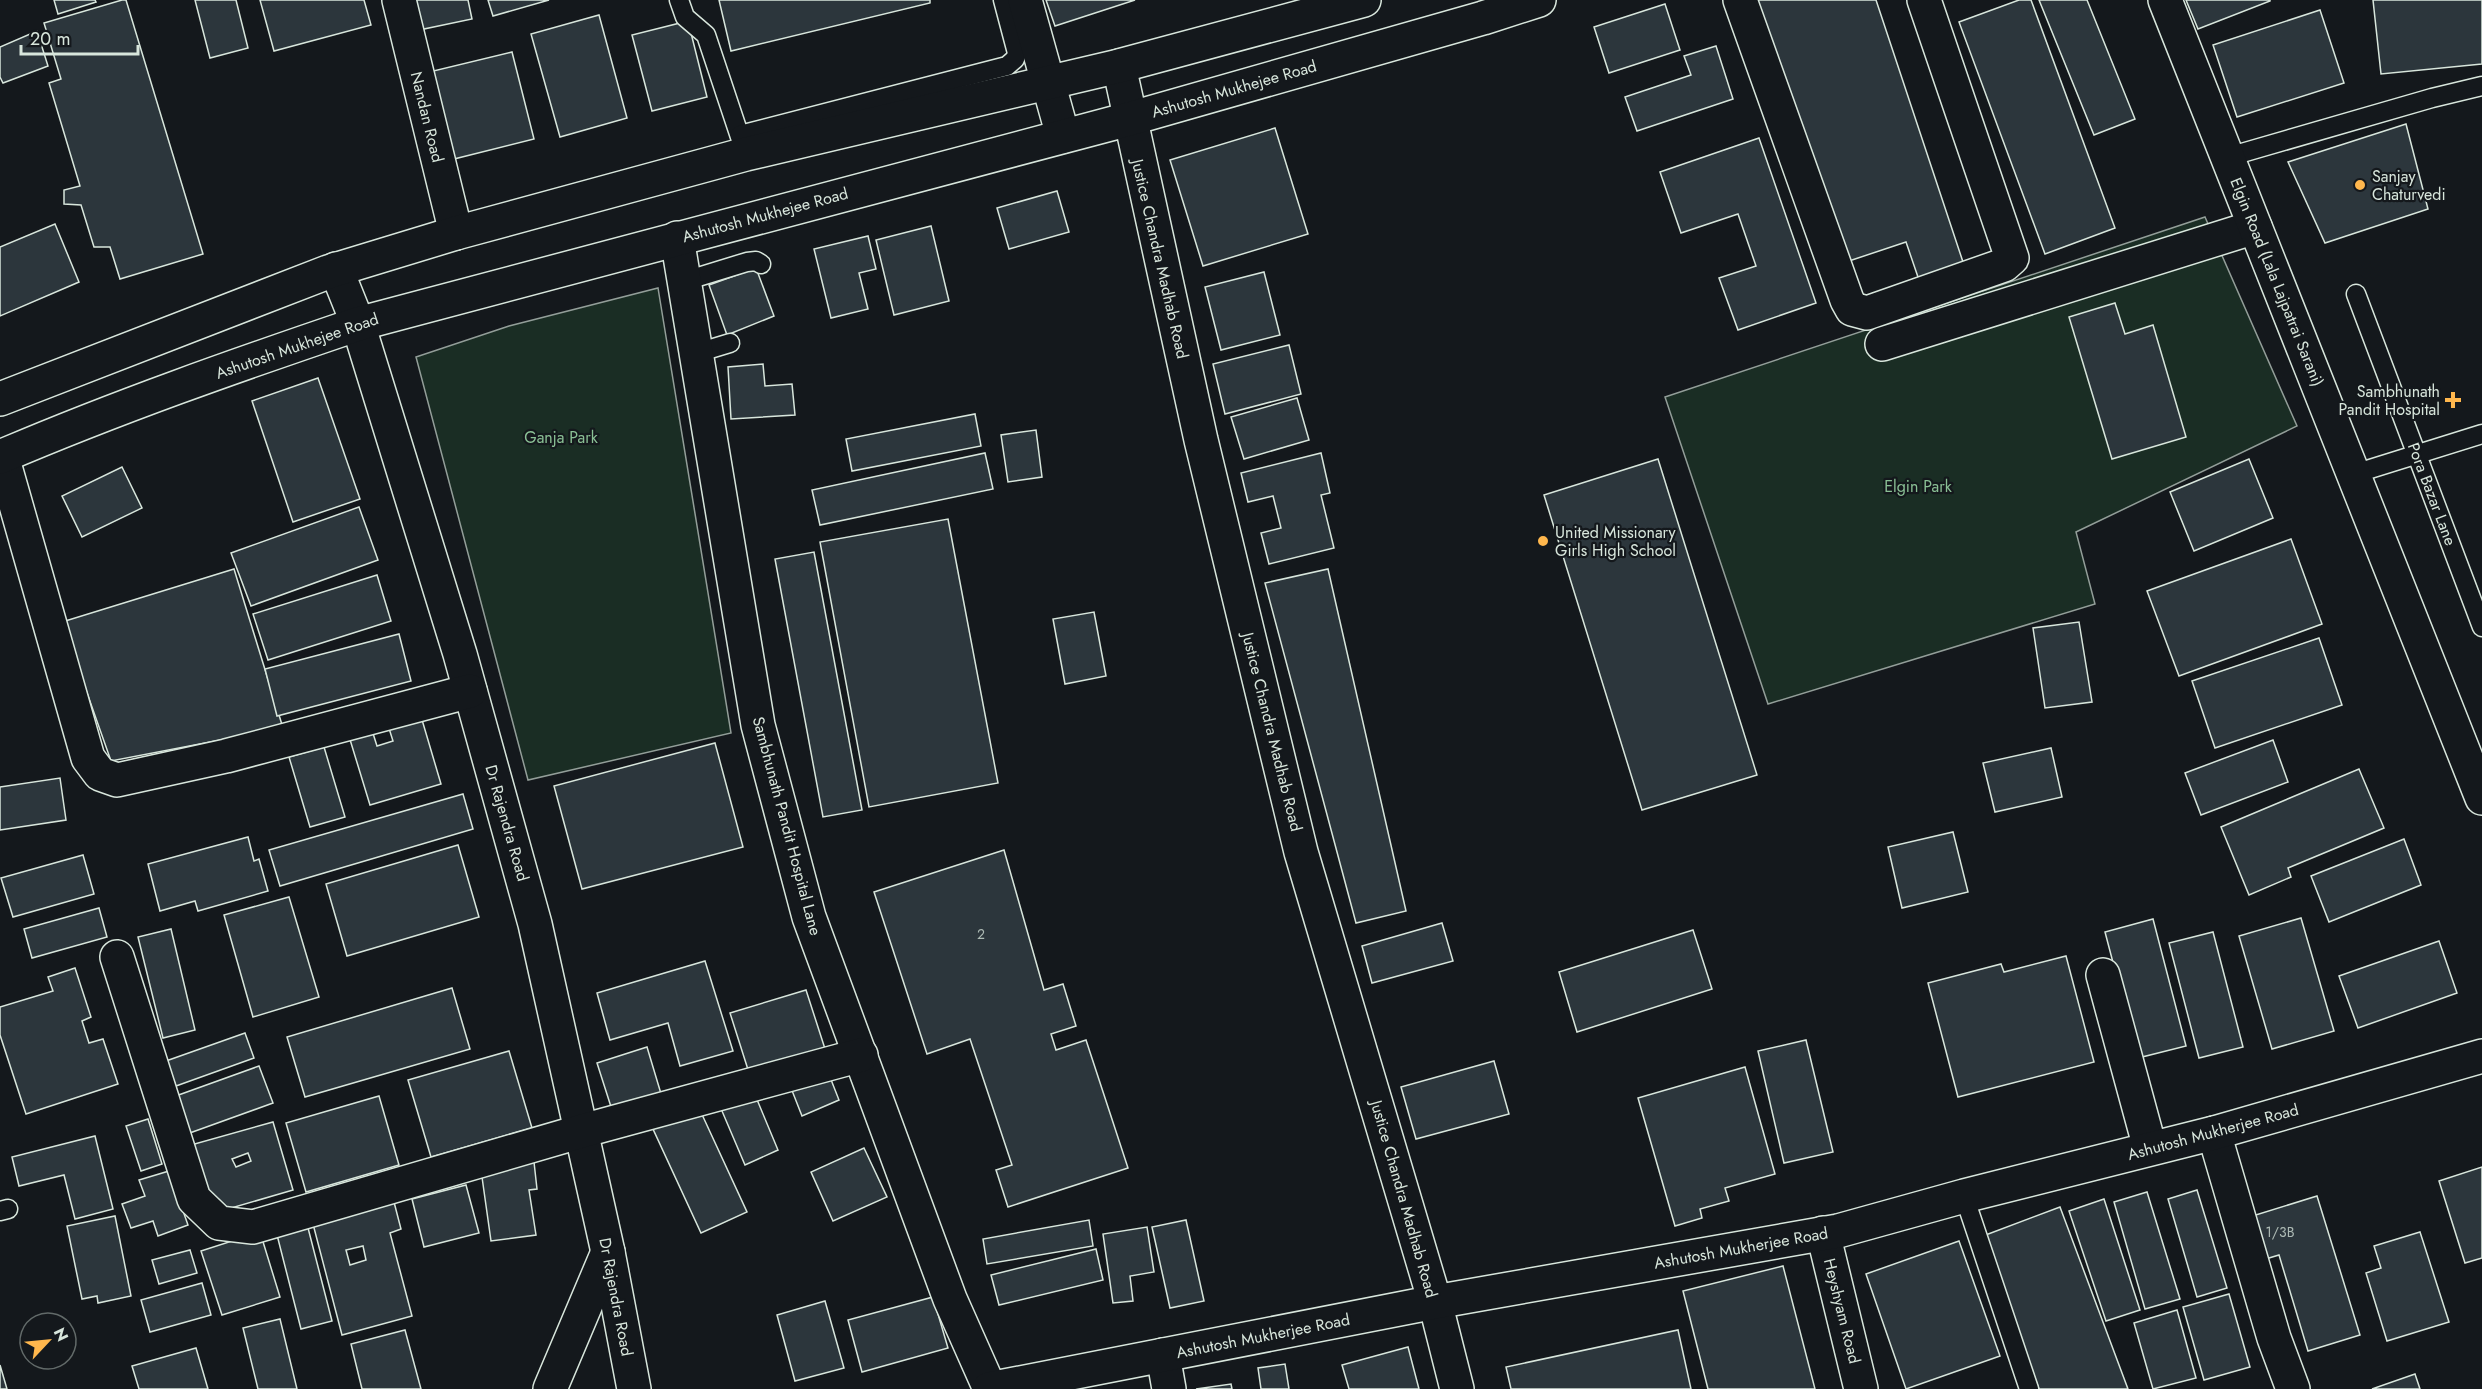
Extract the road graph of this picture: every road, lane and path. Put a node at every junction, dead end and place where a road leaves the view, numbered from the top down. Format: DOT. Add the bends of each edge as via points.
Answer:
graph roads {
  1 [pos="399,0"];
  2 [pos="679,0"];
  3 [pos="1003,0"];
  4 [pos="1025,0"];
  5 [pos="1364,0"];
  6 [pos="1539,0"];
  7 [pos="1740,0"];
  8 [pos="1924,0"];
  9 [pos="2165,0"];
  10 [pos="1119,66"];
  11 [pos="1050,82"];
  12 [pos="2482,86"];
  13 [pos="1129,119"];
  14 [pos="1063,136"];
  15 [pos="743,144"];
  16 [pos="2228,157"];
  17 [pos="2255,227"];
  18 [pos="456,233"];
  19 [pos="677,238"];
  20 [pos="761,264"];
  21 [pos="336,269"];
  22 [pos="685,281"];
  23 [pos="2356,294"];
  24 [pos="358,324"];
  25 [pos="730,343"];
  26 [pos="1882,344"];
  27 [pos="697,353"];
  28 [pos="0,399"];
  29 [pos="2482,434"];
  30 [pos="2418,455"];
  31 [pos="1,456"];
  32 [pos="2354,474"];
  33 [pos="2482,627"];
  34 [pos="470,691"];
  35 [pos="2482,798"];
  36 [pos="117,957"];
  37 [pos="2103,975"];
  38 [pos="861,1055"];
  39 [pos="2482,1056"];
  40 [pos="582,1131"];
  41 [pos="2214,1133"];
  42 [pos="2150,1148"];
  43 [pos="1964,1197"];
  44 [pos="1823,1233"];
  45 [pos="608,1252"];
  46 [pos="1435,1302"];
  47 [pos="1163,1355"];
  48 [pos="549,1389"];
  49 [pos="634,1389"];
  50 [pos="989,1389"];
  51 [pos="1169,1389"];
  52 [pos="1457,1389"];
  53 [pos="1862,1389"];
  54 [pos="2029,1389"];
  55 [pos="2293,1389"];
  1 -- 18 [label="street, Nandan Road"];
  2 -- 15 [label="lane" via="685,17 706,35"];
  3 -- 15 [label="lane" via="1017,53 1007,66"];
  4 -- 11 [label="street"];
  5 -- 10 [label="street"];
  6 -- 13 [label="street, Ashutosh Mukhejee Road"];
  7 -- 8 [label="street" via="1847,300 1852,309 1867,313 2004,265 2012,258"];
  9 -- 16 [label="street, Elgin Road (Lala Lajpatrai Sarani)"];
  10 -- 11 [label="street"];
  10 -- 13 [label="street, Justice Chandra Madhab Road"];
  11 -- 14 [label="street"];
  11 -- 15 [label="street"];
  12 -- 16 [label="lane"];
  13 -- 14 [label="street, Ashutosh Mukhejee Road"];
  13 -- 46 [label="street, Justice Chandra Madhab Road" via="1201,441 1301,852"];
  14 -- 19 [label="street, Ashutosh Mukhejee Road"];
  15 -- 18 [label="street"];
  16 -- 17 [label="street, Elgin Road (Lala Lajpatrai Sarani)"];
  17 -- 26 [label="street"];
  17 -- 32 [label="street, Elgin Road (Lala Lajpatrai Sarani)"];
  18 -- 21 [label="street"];
  19 -- 22 [label="street, Sambhunath Pandit Hospital Lane"];
  19 -- 24 [label="street, Ashutosh Mukhejee Road"];
  20 -- 22 [label="lane" via="747,262"];
  21 -- 24 [label="street, Dr Rajendra Road"];
  21 -- 28 [label="street"];
  22 -- 27 [label="street, Sambhunath Pandit Hospital Lane"];
  23 -- 30 [label="lane, Pora Bazar Lane"];
  24 -- 31 [label="street, Ashutosh Mukhejee Road"];
  24 -- 34 [label="street, Dr Rajendra Road"];
  25 -- 27 [label="lane"];
  27 -- 38 [label="street, Sambhunath Pandit Hospital Lane" via="758,725 809,916"];
  29 -- 30 [label="lane"];
  30 -- 32 [label="lane"];
  30 -- 33 [label="lane, Pora Bazar Lane"];
  31 -- 34 [label="street" via="88,758 100,774 117,780 226,756"];
  32 -- 35 [label="street, Elgin Road (Lala Lajpatrai Sarani)"];
  34 -- 40 [label="street, Dr Rajendra Road" via="536,924"];
  36 -- 40 [label="street" via="195,1198 219,1223 253,1227"];
  37 -- 42 [label="street"];
  38 -- 40 [label="street"];
  38 -- 50 [label="street, Sambhunath Pandit Hospital Lane" via="950,1299"];
  39 -- 41 [label="street, Ashutosh Mukherjee Road"];
  40 -- 45 [label="street, Dr Rajendra Road"];
  41 -- 42 [label="street, Ashutosh Mukherjee Road"];
  41 -- 55 [label="street" via="2274,1338"];
  42 -- 43 [label="street, Ashutosh Mukherjee Road"];
  43 -- 44 [label="street, Ashutosh Mukherjee Road"];
  43 -- 54 [label="lane"];
  44 -- 46 [label="street, Ashutosh Mukherjee Road"];
  44 -- 53 [label="street, Heyshyam Road"];
  45 -- 48 [label="street"];
  45 -- 49 [label="street, Dr Rajendra Road"];
  46 -- 47 [label="street, Ashutosh Mukherjee Road"];
  46 -- 52 [label="street, Justice Chandra Madhab Road"];
  47 -- 50 [label="street, Ashutosh Mukherjee Road"];
  47 -- 51 [label="street"];
}
